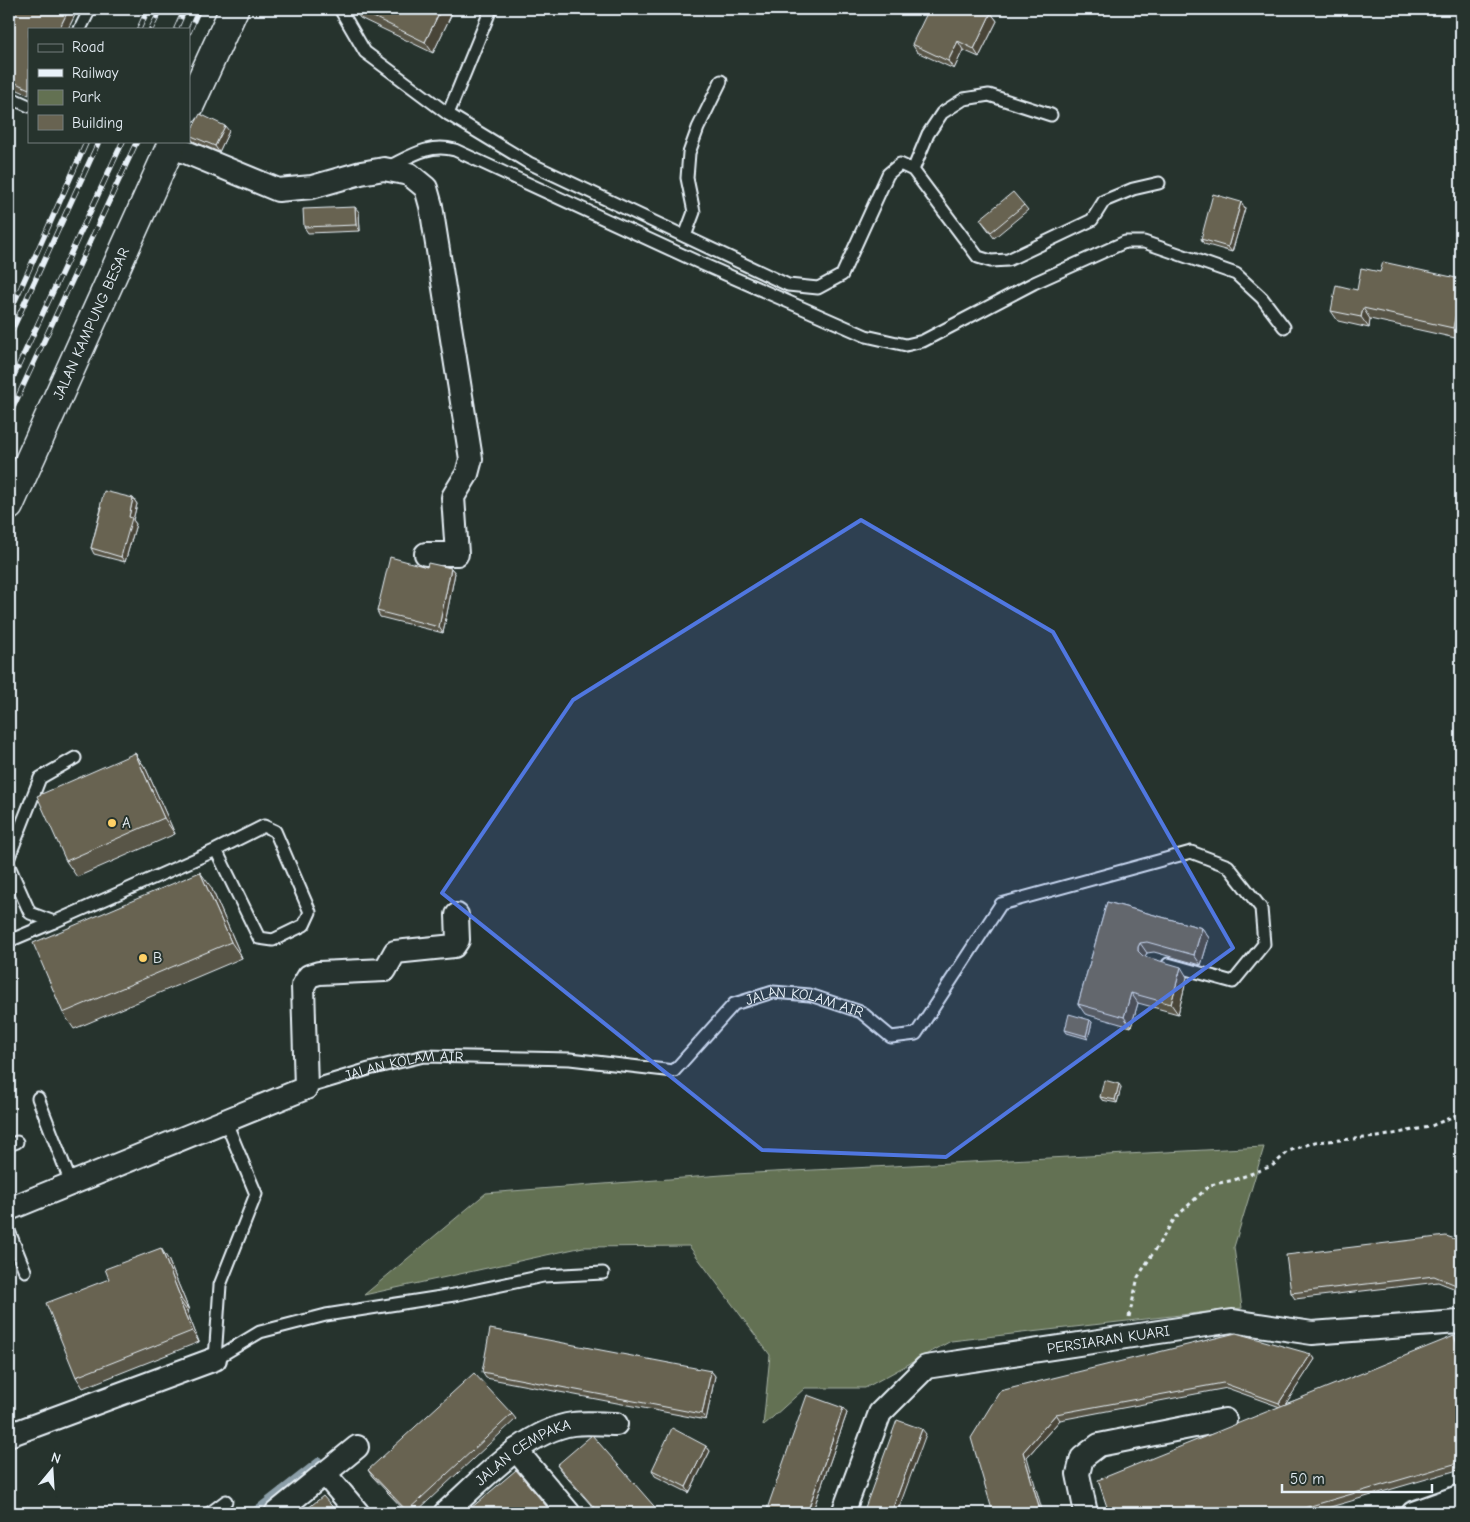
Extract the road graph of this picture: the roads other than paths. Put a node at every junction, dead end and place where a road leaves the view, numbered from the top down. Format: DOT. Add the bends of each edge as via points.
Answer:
graph roads {
  1 [pos="90,9"];
  2 [pos="234,9"];
  3 [pos="340,9"];
  4 [pos="491,9"];
  5 [pos="80,28"];
  6 [pos="721,81"];
  7 [pos="9,97"];
  8 [pos="190,105"];
  9 [pos="28,106"];
  10 [pos="448,114"];
  11 [pos="1051,115"];
  12 [pos="172,144"];
  13 [pos="384,169"];
  14 [pos="912,170"];
  15 [pos="1159,183"];
  16 [pos="685,236"];
  17 [pos="1284,327"];
  18 [pos="9,506"];
  19 [pos="426,554"];
  20 [pos="75,758"];
  21 [pos="216,850"];
  22 [pos="9,857"];
  23 [pos="9,866"];
  24 [pos="458,915"];
  25 [pos="54,922"];
  26 [pos="9,942"];
  27 [pos="1160,962"];
  28 [pos="306,1088"];
  29 [pos="38,1098"];
  30 [pos="225,1120"];
  31 [pos="71,1184"];
  32 [pos="9,1209"];
  33 [pos="9,1231"];
  34 [pos="25,1271"];
  35 [pos="603,1273"];
  36 [pos="1461,1324"];
  37 [pos="215,1359"];
  38 [pos="1225,1420"];
  39 [pos="616,1424"];
  40 [pos="9,1435"];
  41 [pos="357,1447"];
  42 [pos="516,1450"];
  43 [pos="324,1474"];
  44 [pos="1461,1496"];
  45 [pos="226,1501"];
  46 [pos="457,1509"];
  47 [pos="210,1513"];
  48 [pos="276,1513"];
  49 [pos="358,1513"];
  50 [pos="569,1513"];
  51 [pos="843,1513"];
  52 [pos="1086,1513"];
  53 [pos="1412,1513"];
  1 -- 5 [label="lane"];
  2 -- 8 [label="street"];
  3 -- 10 [label="lane" via="365,52"];
  4 -- 10 [label="lane"];
  6 -- 16 [label="lane" via="689,153 687,178 694,212"];
  7 -- 9 [label="lane"];
  10 -- 16 [label="lane" via="529,163"];
  11 -- 14 [label="lane" via="989,95 964,99 942,113 928,134"];
  12 -- 13 [label="street" via="278,190 312,187"];
  12 -- 18 [label="street, JALAN KAMPUNG BESAR"];
  13 -- 17 [label="lane" via="426,149 442,146 455,150 858,332 906,346 923,342 1034,282 1125,242 1144,242 1236,274 1262,298"];
  13 -- 19 [label="street" via="409,174 426,188 471,459 454,497 457,554"];
  14 -- 15 [label="lane" via="978,258 991,261 1008,260 1092,220 1104,201"];
  14 -- 16 [label="lane" via="900,164 888,174 842,275 818,288 788,285"];
  20 -- 22 [label="lane" via="40,778"];
  21 -- 21 [label="lane" via="264,826 275,832 310,912 304,925 273,940 259,938"];
  21 -- 25 [label="lane"];
  23 -- 25 [label="lane" via="30,913"];
  24 -- 28 [label="street" via="458,940 454,946 395,952 385,970 309,976 303,986"];
  25 -- 26 [label="lane"];
  27 -- 28 [label="lane, JALAN KOLAM AIR" via="1233,982 1264,944 1261,908 1228,866 1191,852 1001,904 916,1034 891,1037 862,1012 810,995 773,992 734,1004 674,1071 570,1059 424,1056"];
  28 -- 30 [label="street, JALAN KOLAM AIR"];
  29 -- 31 [label="lane"];
  30 -- 31 [label="street, JALAN KOLAM AIR"];
  30 -- 37 [label="lane" via="256,1194 220,1285"];
  31 -- 32 [label="street, JALAN KOLAM AIR"];
  33 -- 34 [label="lane"];
  35 -- 37 [label="lane" via="543,1276 454,1295 326,1315 260,1332"];
  36 -- 51 [label="street, PERSIARAN KUARI" via="1312,1333 1232,1321 926,1367 880,1413"];
  37 -- 40 [label="street"];
  38 -- 52 [label="street" via="1099,1445 1082,1458 1078,1474"];
  39 -- 42 [label="street, JALAN CEMPAKA" via="573,1424 547,1432"];
  41 -- 43 [label="street"];
  42 -- 46 [label="street, JALAN CEMPAKA"];
  42 -- 50 [label="street"];
  43 -- 48 [label="street"];
  43 -- 49 [label="street"];
  44 -- 53 [label="street"];
  45 -- 47 [label="lane"];
}
